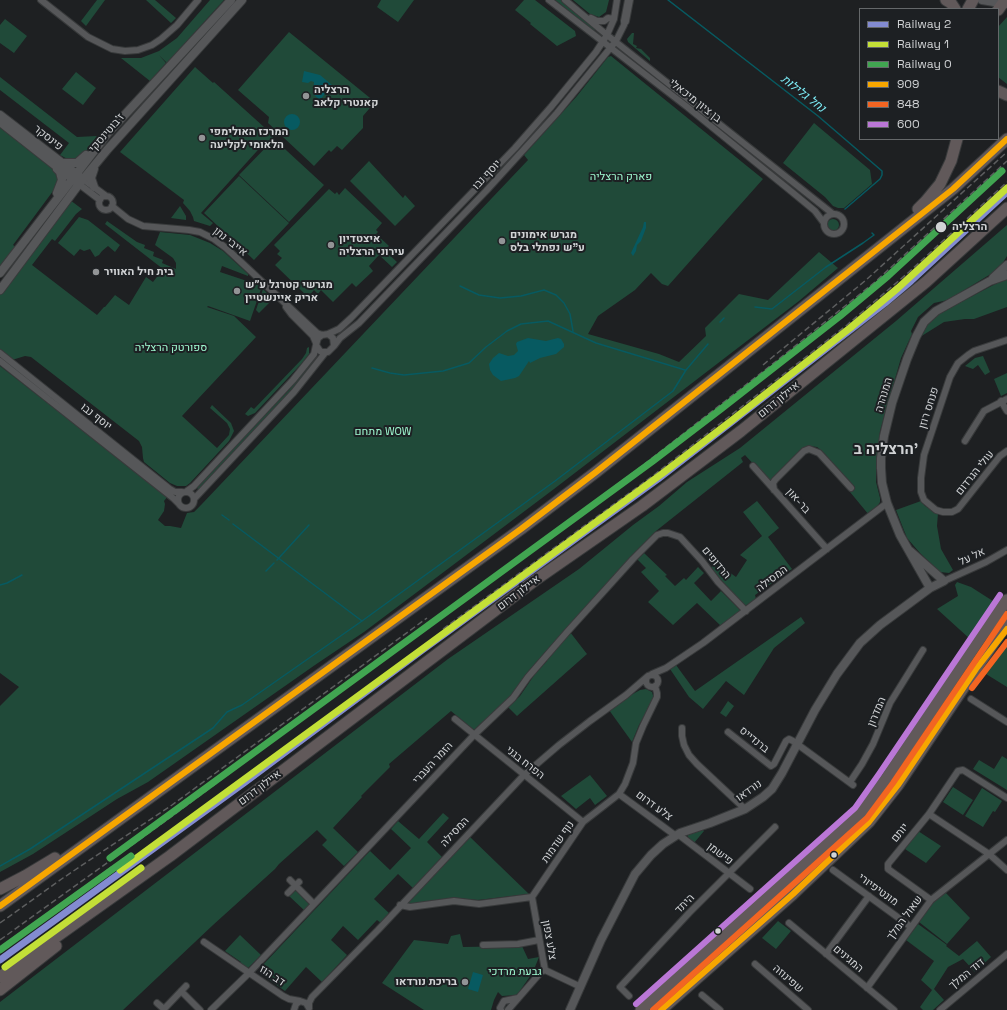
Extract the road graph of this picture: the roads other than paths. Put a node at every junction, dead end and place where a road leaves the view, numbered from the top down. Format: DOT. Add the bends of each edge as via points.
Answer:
graph roads {
  1 [pos="41,0"];
  2 [pos="198,0"];
  3 [pos="231,0"];
  4 [pos="242,0"];
  5 [pos="549,0"];
  6 [pos="566,0"];
  7 [pos="617,0"];
  8 [pos="626,0"];
  9 [pos="629,0"];
  10 [pos="946,0"];
  11 [pos="982,0"];
  12 [pos="1003,6"];
  13 [pos="954,8"];
  14 [pos="583,14"];
  15 [pos="614,19"];
  16 [pos="625,21"];
  17 [pos="607,35"];
  18 [pos="616,41"];
  19 [pos="602,42"];
  20 [pos="610,48"];
  21 [pos="0,115"];
  22 [pos="0,122"];
  23 [pos="108,133"];
  24 [pos="1007,139"];
  25 [pos="957,140"];
  26 [pos="45,157"];
  27 [pos="98,161"];
  28 [pos="62,163"];
  29 [pos="78,179"];
  30 [pos="94,187"];
  31 [pos="106,196"];
  32 [pos="100,200"];
  33 [pos="112,206"];
  34 [pos="50,207"];
  35 [pos="1007,208"];
  36 [pos="833,214"];
  37 [pos="824,223"];
  38 [pos="878,248"];
  39 [pos="1007,265"];
  40 [pos="0,273"];
  41 [pos="1007,275"];
  42 [pos="990,281"];
  43 [pos="0,290"];
  44 [pos="283,301"];
  45 [pos="325,335"];
  46 [pos="1007,340"];
  47 [pos="316,344"];
  48 [pos="334,346"];
  49 [pos="0,353"];
  50 [pos="325,353"];
  51 [pos="0,361"];
  52 [pos="1004,400"];
  53 [pos="1007,411"];
  54 [pos="965,441"];
  55 [pos="1007,451"];
  56 [pos="753,466"];
  57 [pos="851,488"];
  58 [pos="774,490"];
  59 [pos="184,492"];
  60 [pos="194,499"];
  61 [pos="887,503"];
  62 [pos="179,504"];
  63 [pos="936,510"];
  64 [pos="668,534"];
  65 [pos="828,549"];
  66 [pos="1007,550"];
  67 [pos="910,551"];
  68 [pos="944,581"];
  69 [pos="930,588"];
  70 [pos="1007,600"];
  71 [pos="746,611"];
  72 [pos="1007,623"];
  73 [pos="1007,629"];
  74 [pos="923,650"];
  75 [pos="666,668"];
  76 [pos="976,669"];
  77 [pos="650,675"];
  78 [pos="655,684"];
  79 [pos="626,695"];
  80 [pos="971,699"];
  81 [pos="455,719"];
  82 [pos="1007,722"];
  83 [pos="682,728"];
  84 [pos="728,732"];
  85 [pos="474,734"];
  86 [pos="798,744"];
  87 [pos="192,767"];
  88 [pos="524,774"];
  89 [pos="619,794"];
  90 [pos="1007,798"];
  91 [pos="745,809"];
  92 [pos="929,814"];
  93 [pos="584,822"];
  94 [pos="775,827"];
  95 [pos="677,835"];
  96 [pos="1007,840"];
  97 [pos="989,854"];
  98 [pos="170,856"];
  99 [pos="833,870"];
  100 [pos="1007,870"];
  101 [pos="729,873"];
  102 [pos="290,880"];
  103 [pos="297,884"];
  104 [pos="0,889"];
  105 [pos="750,889"];
  106 [pos="288,893"];
  107 [pos="869,896"];
  108 [pos="532,897"];
  109 [pos="931,900"];
  110 [pos="314,904"];
  111 [pos="400,905"];
  112 [pos="0,906"];
  113 [pos="789,923"];
  114 [pos="911,927"];
  115 [pos="539,940"];
  116 [pos="204,942"];
  117 [pos="483,945"];
  118 [pos="826,954"];
  119 [pos="1007,954"];
  120 [pos="755,964"];
  121 [pos="545,970"];
  122 [pos="249,973"];
  123 [pos="0,978"];
  124 [pos="186,986"];
  125 [pos="581,987"];
  126 [pos="867,988"];
  127 [pos="0,990"];
  128 [pos="181,991"];
  129 [pos="702,995"];
  130 [pos="283,996"];
  131 [pos="629,996"];
  132 [pos="312,997"];
  133 [pos="518,998"];
  134 [pos="301,1001"];
  135 [pos="157,1003"];
  136 [pos="309,1008"];
  137 [pos="294,1009"];
  138 [pos="200,1010"];
  139 [pos="211,1010"];
  140 [pos="501,1010"];
  141 [pos="508,1010"];
  142 [pos="570,1010"];
  143 [pos="641,1010"];
  144 [pos="661,1010"];
  145 [pos="720,1010"];
  146 [pos="808,1010"];
  147 [pos="894,1010"];
  148 [pos="940,1010"];
  1 -- 2 [label="street" via="88,37 112,49 124,51 138,50 162,39"];
  3 -- 23 [label="street, ז'בוטינסקי"];
  4 -- 27 [label="street, ז'בוטינסקי"];
  5 -- 19 [label="street, בן ציון מיכאלי"];
  6 -- 14 [label="street, בן ציון מיכאלי"];
  7 -- 15 [label="street, יוסף נבו"];
  8 -- 16 [label="street, יוסף נבו"];
  9 -- 16 [label="street"];
  10 -- 13 [label="highway"];
  11 -- 12 [label="street"];
  14 -- 15 [label="street" via="597,21"];
  14 -- 17 [label="street, בן ציון מיכאלי"];
  15 -- 17 [label="street, יוסף נבו"];
  16 -- 18 [label="street, יוסף נבו"];
  17 -- 18 [label="street, בן ציון מיכאלי"];
  17 -- 19 [label="street, יוסף נבו"];
  18 -- 20 [label="street, יוסף נבו"];
  18 -- 36 [label="street, בן ציון מיכאלי"];
  19 -- 20 [label="street, בן ציון מיכאלי"];
  19 -- 45 [label="street, יוסף נבו" via="515,148 351,318 339,329"];
  20 -- 37 [label="street, בן ציון מיכאלי" via="792,192 815,211"];
  20 -- 48 [label="street, יוסף נבו" via="510,165"];
  21 -- 28 [label="street, פינסקר"];
  22 -- 26 [label="street, פינסקר"];
  23 -- 28 [label="street" via="77,163"];
  23 -- 29 [label="street, ז'בוטינסקי"];
  24 -- 38 [label="highway" via="952,189"];
  25 -- 38 [label="highway" via="951,161 940,184"];
  26 -- 29 [label="street, פינסקר"];
  26 -- 34 [label="street" via="60,172 62,180"];
  27 -- 29 [label="street, ז'בוטינסקי"];
  27 -- 30 [label="street" via="91,178"];
  28 -- 29 [label="street, פינסקר"];
  29 -- 30 [label="street"];
  29 -- 32 [label="street"];
  29 -- 34 [label="street, ז'בוטינסקי"];
  29 -- 43 [label="street, ז'בוטינסקי"];
  30 -- 31 [label="street"];
  31 -- 32 [label="street"];
  31 -- 33 [label="street" via="112,200"];
  32 -- 33 [label="street" via="100,206 103,208 109,209"];
  33 -- 44 [label="street, אייבי נתן" via="128,219 143,226 200,232 214,239"];
  34 -- 40 [label="street, ז'בוטינסקי"];
  35 -- 98 [label="highway, איילון דרום" via="926,282 741,431 642,506 534,582"];
  36 -- 37 [label="street" via="826,218"];
  36 -- 37 [label="street" via="843,220 840,232 829,233 824,228"];
  38 -- 87 [label="highway" via="590,477"];
  39 -- 42 [label="street, המנהרה"];
  41 -- 42 [label="street, המנהרה"];
  42 -- 61 [label="street, המנהרה" via="936,310 924,322 917,335 902,374 884,436 881,468"];
  44 -- 45 [label="street, אייבי נתן" via="317,333"];
  44 -- 47 [label="street, אייבי נתן" via="292,316 313,336"];
  45 -- 47 [label="street" via="318,338"];
  45 -- 48 [label="street" via="334,340"];
  46 -- 63 [label="street, פנחס רוזן" via="974,351 958,363 950,377 922,466 924,500"];
  47 -- 50 [label="street"];
  47 -- 59 [label="street" via="314,354 293,380 194,486"];
  48 -- 50 [label="street" via="331,351"];
  49 -- 59 [label="street, יוסף נבו" via="170,489"];
  50 -- 60 [label="street" via="294,392"];
  51 -- 62 [label="street, יוסף נבו"];
  52 -- 53 [label="street"];
  52 -- 54 [label="street" via="984,411"];
  55 -- 63 [label="street, עולי הגרדום" via="1000,456 958,509 952,512"];
  56 -- 58 [label="street, בר-און"];
  57 -- 58 [label="street" via="820,453 810,449 804,451 775,480"];
  58 -- 65 [label="street, בר-און"];
  59 -- 60 [label="street" via="192,494"];
  59 -- 62 [label="street" via="178,496"];
  60 -- 62 [label="street" via="188,507"];
  61 -- 65 [label="street, המסילה"];
  61 -- 67 [label="street, המנהרה"];
  64 -- 71 [label="street, הרדופים" via="680,537"];
  64 -- 85 [label="street, הזמר העברי" via="662,533 651,541 556,645 517,694"];
  65 -- 71 [label="street, המסילה"];
  66 -- 68 [label="street, אל על"];
  67 -- 68 [label="street, המנהרה"];
  67 -- 69 [label="street, המנהרה"];
  68 -- 69 [label="street, נורדאו"];
  69 -- 86 [label="street, נורדאו" via="860,643 827,690"];
  70 -- 143 [label="highway" via="861,812"];
  71 -- 75 [label="street, המסילה"];
  72 -- 76 [label="highway"];
  73 -- 76 [label="highway"];
  74 -- 86 [label="street, המדרון" via="890,703 874,744 852,783"];
  75 -- 77 [label="street, המסילה"];
  75 -- 78 [label="street, המסילה"];
  76 -- 144 [label="highway" via="898,785 869,822"];
  77 -- 78 [label="street" via="657,677"];
  77 -- 78 [label="street" via="646,683"];
  77 -- 79 [label="street, המסילה"];
  78 -- 79 [label="street, המסילה"];
  78 -- 89 [label="street, נוף שדמות" via="657,697 636,743 631,769"];
  79 -- 88 [label="street, המסילה"];
  80 -- 82 [label="street"];
  81 -- 85 [label="street, הפרח בגני"];
  83 -- 91 [label="street" via="684,745 689,754"];
  84 -- 86 [label="street, ברנדייס" via="771,766 786,741 789,739"];
  85 -- 88 [label="street, הפרח בגני"];
  85 -- 110 [label="street, הזמר העברי"];
  86 -- 91 [label="street, נורדאו" via="772,789"];
  87 -- 104 [label="highway" via="51,861"];
  87 -- 112 [label="highway"];
  88 -- 93 [label="street, הפרח בגני"];
  88 -- 111 [label="street, המסילה"];
  89 -- 93 [label="street, נוף שדמות"];
  89 -- 95 [label="street, צלע דרום"];
  90 -- 92 [label="street, יותם" via="963,770 956,774"];
  91 -- 95 [label="street, נורדאו"];
  92 -- 97 [label="street"];
  92 -- 109 [label="street, יותם" via="887,867"];
  93 -- 108 [label="street, נוף שדמות"];
  94 -- 101 [label="street, היתד"];
  95 -- 101 [label="street, פישמן"];
  95 -- 125 [label="street, נורדאו" via="651,855 635,874 601,940"];
  96 -- 97 [label="street, שאול המלך"];
  97 -- 100 [label="street"];
  97 -- 109 [label="street, שאול המלך"];
  98 -- 123 [label="highway, איילון דרום"];
  98 -- 127 [label="highway"];
  99 -- 107 [label="street, מונטיפיורי"];
  101 -- 105 [label="street, פישמן"];
  101 -- 131 [label="street, היתד" via="620,987"];
  102 -- 103 [label="street"];
  103 -- 106 [label="street"];
  103 -- 110 [label="street"];
  107 -- 114 [label="street, מונטיפיורי"];
  107 -- 118 [label="street"];
  108 -- 111 [label="street" via="479,904 454,901 410,907"];
  108 -- 115 [label="street, צלע צפון"];
  109 -- 114 [label="street, שאול המלך"];
  110 -- 122 [label="street, הזמר העברי"];
  111 -- 132 [label="street, המסילה"];
  113 -- 118 [label="street, המגינים"];
  114 -- 126 [label="street, שאול המלך"];
  115 -- 117 [label="street" via="518,944"];
  115 -- 121 [label="street, צלע צפון"];
  116 -- 122 [label="street, דב הוז"];
  118 -- 126 [label="street, המגינים"];
  119 -- 148 [label="street, דוד המלך"];
  120 -- 146 [label="street, שפינוזה"];
  121 -- 125 [label="street, צלע צפון"];
  121 -- 133 [label="street"];
  122 -- 130 [label="street, דב הוז"];
  122 -- 139 [label="street, הזמר העברי"];
  124 -- 128 [label="street"];
  125 -- 142 [label="street, נורדאו"];
  126 -- 147 [label="street, המגינים"];
  128 -- 135 [label="street" via="164,1009"];
  128 -- 138 [label="street"];
  129 -- 145 [label="street"];
  130 -- 134 [label="street, דב הוז"];
  130 -- 137 [label="street, דב הוז"];
  132 -- 134 [label="street, המסילה"];
  132 -- 136 [label="street, המסילה"];
  133 -- 140 [label="street" via="504,1000"];
  133 -- 141 [label="street"];
  134 -- 136 [label="street"];
  134 -- 137 [label="street"];
}
